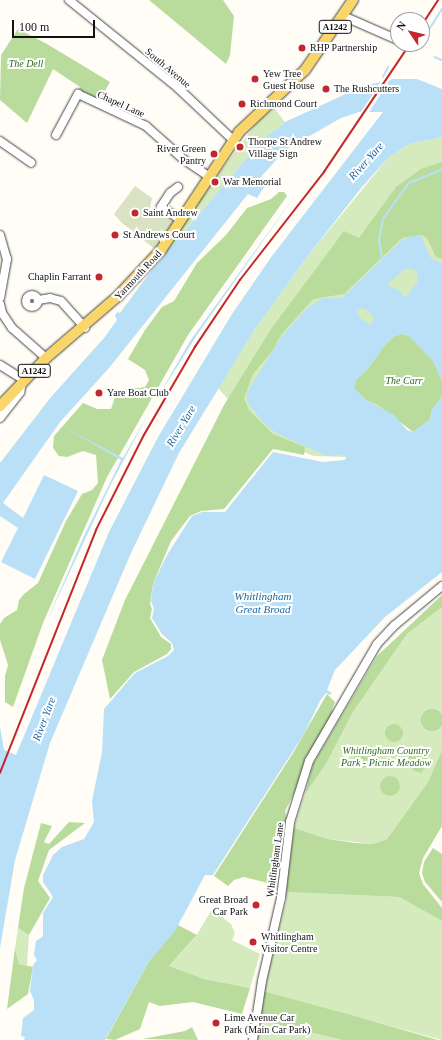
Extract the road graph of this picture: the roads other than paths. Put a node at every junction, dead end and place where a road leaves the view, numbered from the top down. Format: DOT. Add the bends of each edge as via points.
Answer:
graph roads {
  1 [pos="69,0"];
  2 [pos="353,0"];
  3 [pos="343,16"];
  4 [pos="390,37"];
  5 [pos="56,135"];
  6 [pos="233,140"];
  7 [pos="0,141"];
  8 [pos="31,162"];
  9 [pos="210,177"];
  10 [pos="178,187"];
  11 [pos="181,220"];
  12 [pos="0,235"];
  13 [pos="0,298"];
  14 [pos="38,300"];
  15 [pos="0,304"];
  16 [pos="85,328"];
  17 [pos="46,358"];
  18 [pos="1,366"];
  19 [pos="23,382"];
  20 [pos="0,406"];
  21 [pos="0,418"];
  22 [pos="442,586"];
  23 [pos="253,1040"];
  1 -- 6 [label="street, South Avenue" via="178,88"];
  2 -- 3 [label="main road, Yarmouth Road / A1242"];
  3 -- 4 [label="street"];
  3 -- 6 [label="main road, Yarmouth Road / A1242" via="305,70 252,117"];
  5 -- 9 [label="street, Chapel Lane" via="78,94 146,126 183,159"];
  6 -- 9 [label="main road, Yarmouth Road / A1242"];
  7 -- 8 [label="street"];
  9 -- 11 [label="main road, Yarmouth Road / A1242"];
  10 -- 11 [label="street" via="159,205"];
  11 -- 16 [label="main road, Yarmouth Road / A1242" via="161,250"];
  12 -- 13 [label="street" via="7,259"];
  14 -- 16 [label="street" via="50,298 61,301"];
  15 -- 17 [label="street" via="2,314 12,328"];
  16 -- 17 [label="main road, Yarmouth Road / A1242"];
  17 -- 19 [label="main road, Yarmouth Road / A1242"];
  18 -- 19 [label="street"];
  19 -- 20 [label="main road, Yarmouth Road / A1242"];
  19 -- 21 [label="street, Yarmouth Road" via="20,392"];
  22 -- 23 [label="street, Whitlingham Lane" via="395,625 377,644 309,761 290,822 281,898 262,981"];
}
